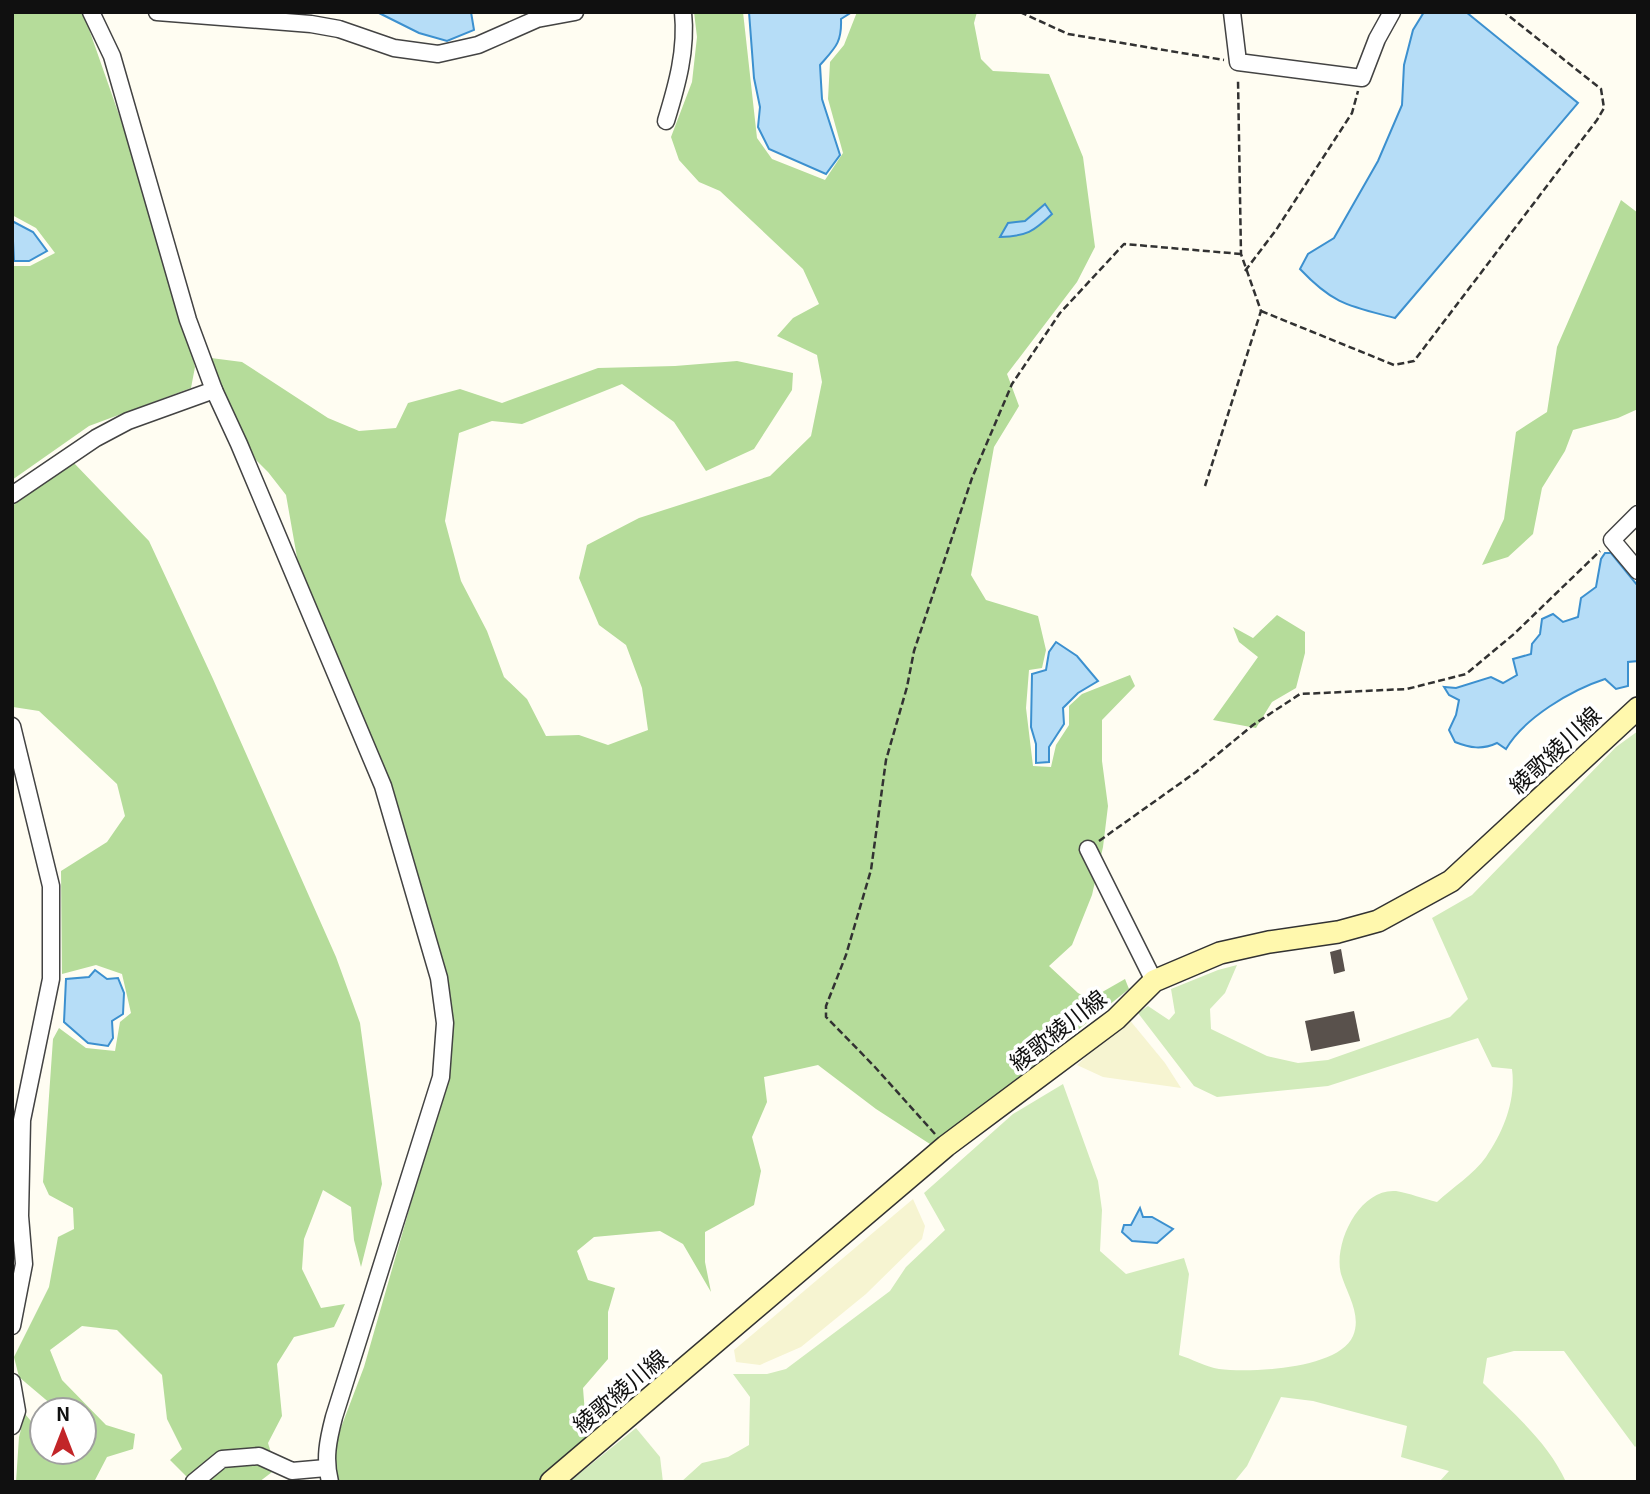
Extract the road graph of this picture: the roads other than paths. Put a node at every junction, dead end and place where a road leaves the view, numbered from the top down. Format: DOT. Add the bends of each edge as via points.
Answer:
graph roads {
  1 [pos="91,12"];
  2 [pos="157,12"];
  3 [pos="575,12"];
  4 [pos="683,12"];
  5 [pos="1232,12"];
  6 [pos="1392,12"];
  7 [pos="666,121"];
  8 [pos="214,390"];
  9 [pos="12,495"];
  10 [pos="1638,514"];
  11 [pos="1638,571"];
  12 [pos="1638,708"];
  13 [pos="12,726"];
  14 [pos="1088,849"];
  15 [pos="1154,981"];
  16 [pos="12,1326"];
  17 [pos="12,1382"];
  18 [pos="12,1426"];
  19 [pos="328,1475"];
  20 [pos="194,1482"];
  21 [pos="551,1482"];
  1 -- 8 [label="street" via="112,56 188,320"];
  2 -- 3 [label="street" via="311,24 394,48 438,54 478,45 537,19"];
  4 -- 7 [label="street" via="679,79"];
  5 -- 6 [label="street" via="1238,62 1362,78"];
  8 -- 9 [label="street" via="128,421"];
  8 -- 19 [label="street" via="383,786 435,966 445,1024 441,1077 334,1417 327,1446"];
  10 -- 11 [label="street" via="1612,540"];
  12 -- 15 [label="main road, 綾歌綾川線" via="1451,881 1415,902 1378,921 1338,932 1220,953"];
  13 -- 16 [label="street" via="51,886 51,979 22,1120 24,1264"];
  14 -- 15 [label="street"];
  15 -- 21 [label="main road, 綾歌綾川線" via="1116,1019 946,1146"];
  17 -- 18 [label="street" via="17,1411"];
  19 -- 20 [label="street" via="292,1471 260,1456 222,1459"];
}
